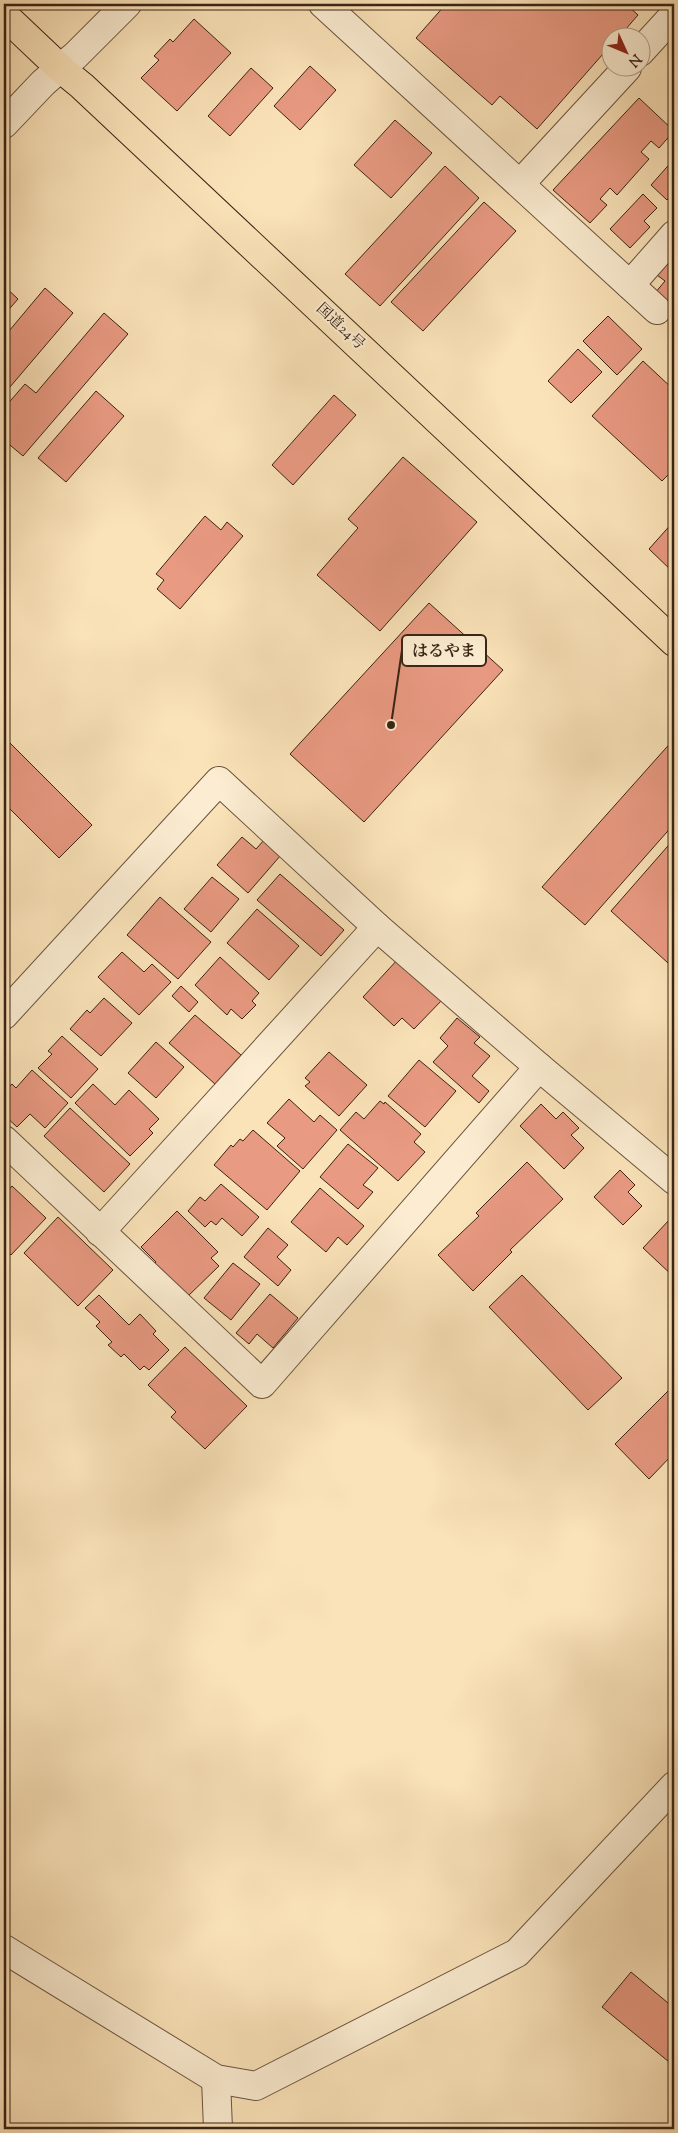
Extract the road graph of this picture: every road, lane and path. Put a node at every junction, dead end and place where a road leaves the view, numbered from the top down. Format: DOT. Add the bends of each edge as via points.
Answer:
graph roads {
  1 [pos="127,4"];
  2 [pos="323,4"];
  3 [pos="4,15"];
  4 [pos="674,15"];
  5 [pos="650,41"];
  6 [pos="60,68"];
  7 [pos="617,78"];
  8 [pos="4,124"];
  9 [pos="520,184"];
  10 [pos="674,235"];
  11 [pos="630,285"];
  12 [pos="657,310"];
  13 [pos="674,642"];
  14 [pos="377,927"];
  15 [pos="4,1015"];
  16 [pos="539,1067"];
  17 [pos="4,1140"];
  18 [pos="674,1180"];
  19 [pos="100,1232"];
  20 [pos="674,1786"];
  21 [pos="4,1949"];
  22 [pos="216,2079"];
  23 [pos="218,2129"];
  1 -- 6 [label="street"];
  2 -- 9 [label="street"];
  3 -- 6 [label="highway, 国道24号"];
  4 -- 5 [label="street"];
  6 -- 8 [label="street"];
  6 -- 13 [label="highway, 国道24号"];
  7 -- 9 [label="street"];
  9 -- 11 [label="street"];
  10 -- 11 [label="street"];
  11 -- 12 [label="street"];
  14 -- 15 [label="street" via="219,781"];
  14 -- 16 [label="street"];
  14 -- 19 [label="street"];
  16 -- 18 [label="street"];
  16 -- 19 [label="street" via="262,1384"];
  17 -- 19 [label="street"];
  20 -- 22 [label="street" via="517,1953 256,2086"];
  21 -- 22 [label="street"];
  22 -- 23 [label="street"];
}
